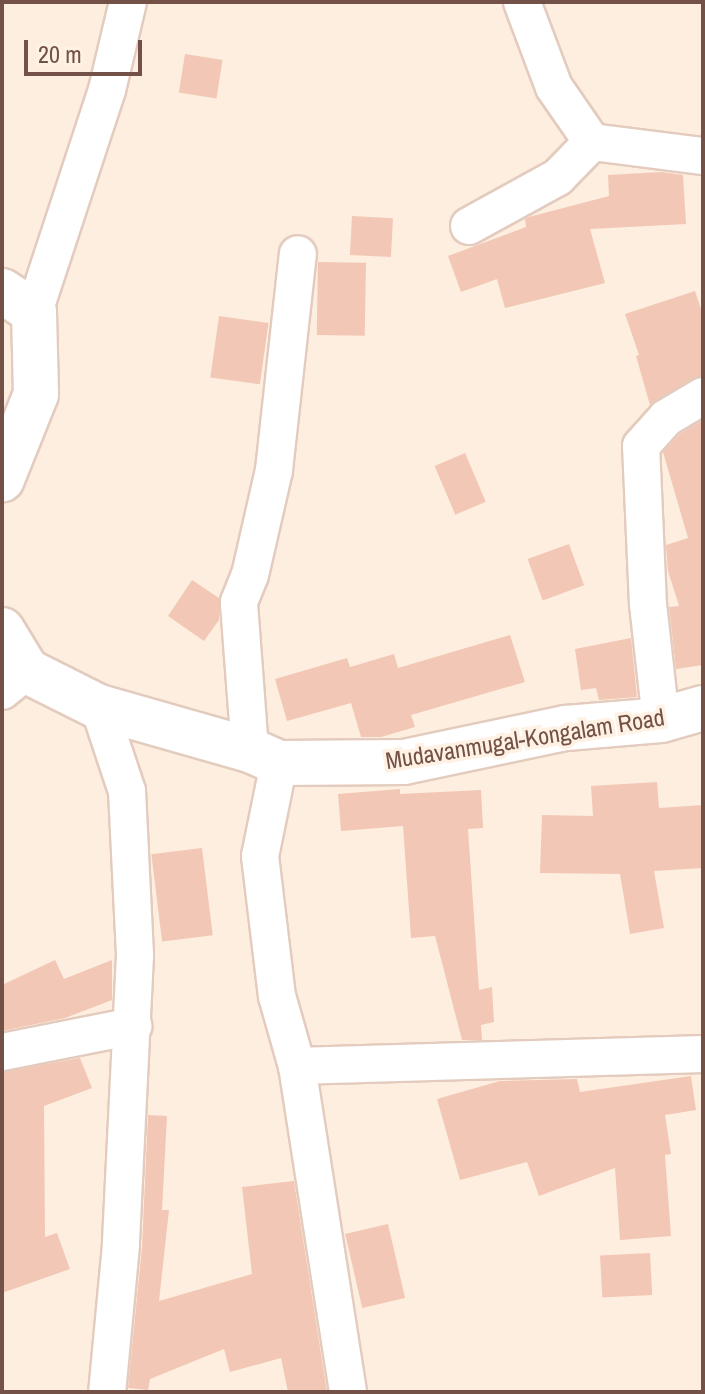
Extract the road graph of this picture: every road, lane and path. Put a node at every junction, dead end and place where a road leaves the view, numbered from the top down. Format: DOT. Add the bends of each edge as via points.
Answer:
graph roads {
  1 [pos="128,2"];
  2 [pos="522,2"];
  3 [pos="592,142"];
  4 [pos="703,156"];
  5 [pos="469,226"];
  6 [pos="298,254"];
  7 [pos="18,301"];
  8 [pos="703,396"];
  9 [pos="2,479"];
  10 [pos="2,630"];
  11 [pos="9,685"];
  12 [pos="99,707"];
  13 [pos="703,708"];
  14 [pos="661,720"];
  15 [pos="264,756"];
  16 [pos="133,1026"];
  17 [pos="2,1052"];
  18 [pos="703,1054"];
  19 [pos="297,1066"];
  20 [pos="107,1392"];
  21 [pos="348,1392"];
  1 -- 7 [label="street" via="107,90"];
  2 -- 3 [label="street" via="554,87"];
  3 -- 4 [label="street"];
  3 -- 5 [label="street" via="558,177"];
  6 -- 15 [label="street" via="274,470 239,602"];
  7 -- 9 [label="street" via="36,394"];
  8 -- 14 [label="street" via="666,418 641,446 648,605"];
  10 -- 11 [label="street, Mudavanmugal-Kongalam Road"];
  11 -- 12 [label="street, Mudavanmugal-Kongalam Road"];
  12 -- 15 [label="street, Mudavanmugal-Kongalam Road"];
  12 -- 16 [label="street" via="127,791"];
  13 -- 14 [label="street, Mudavanmugal-Kongalam Road"];
  14 -- 15 [label="street, Mudavanmugal-Kongalam Road" via="566,728 404,762"];
  15 -- 19 [label="street" via="260,856 277,996"];
  16 -- 17 [label="street"];
  16 -- 20 [label="street"];
  18 -- 19 [label="street"];
  19 -- 21 [label="street"];
}
